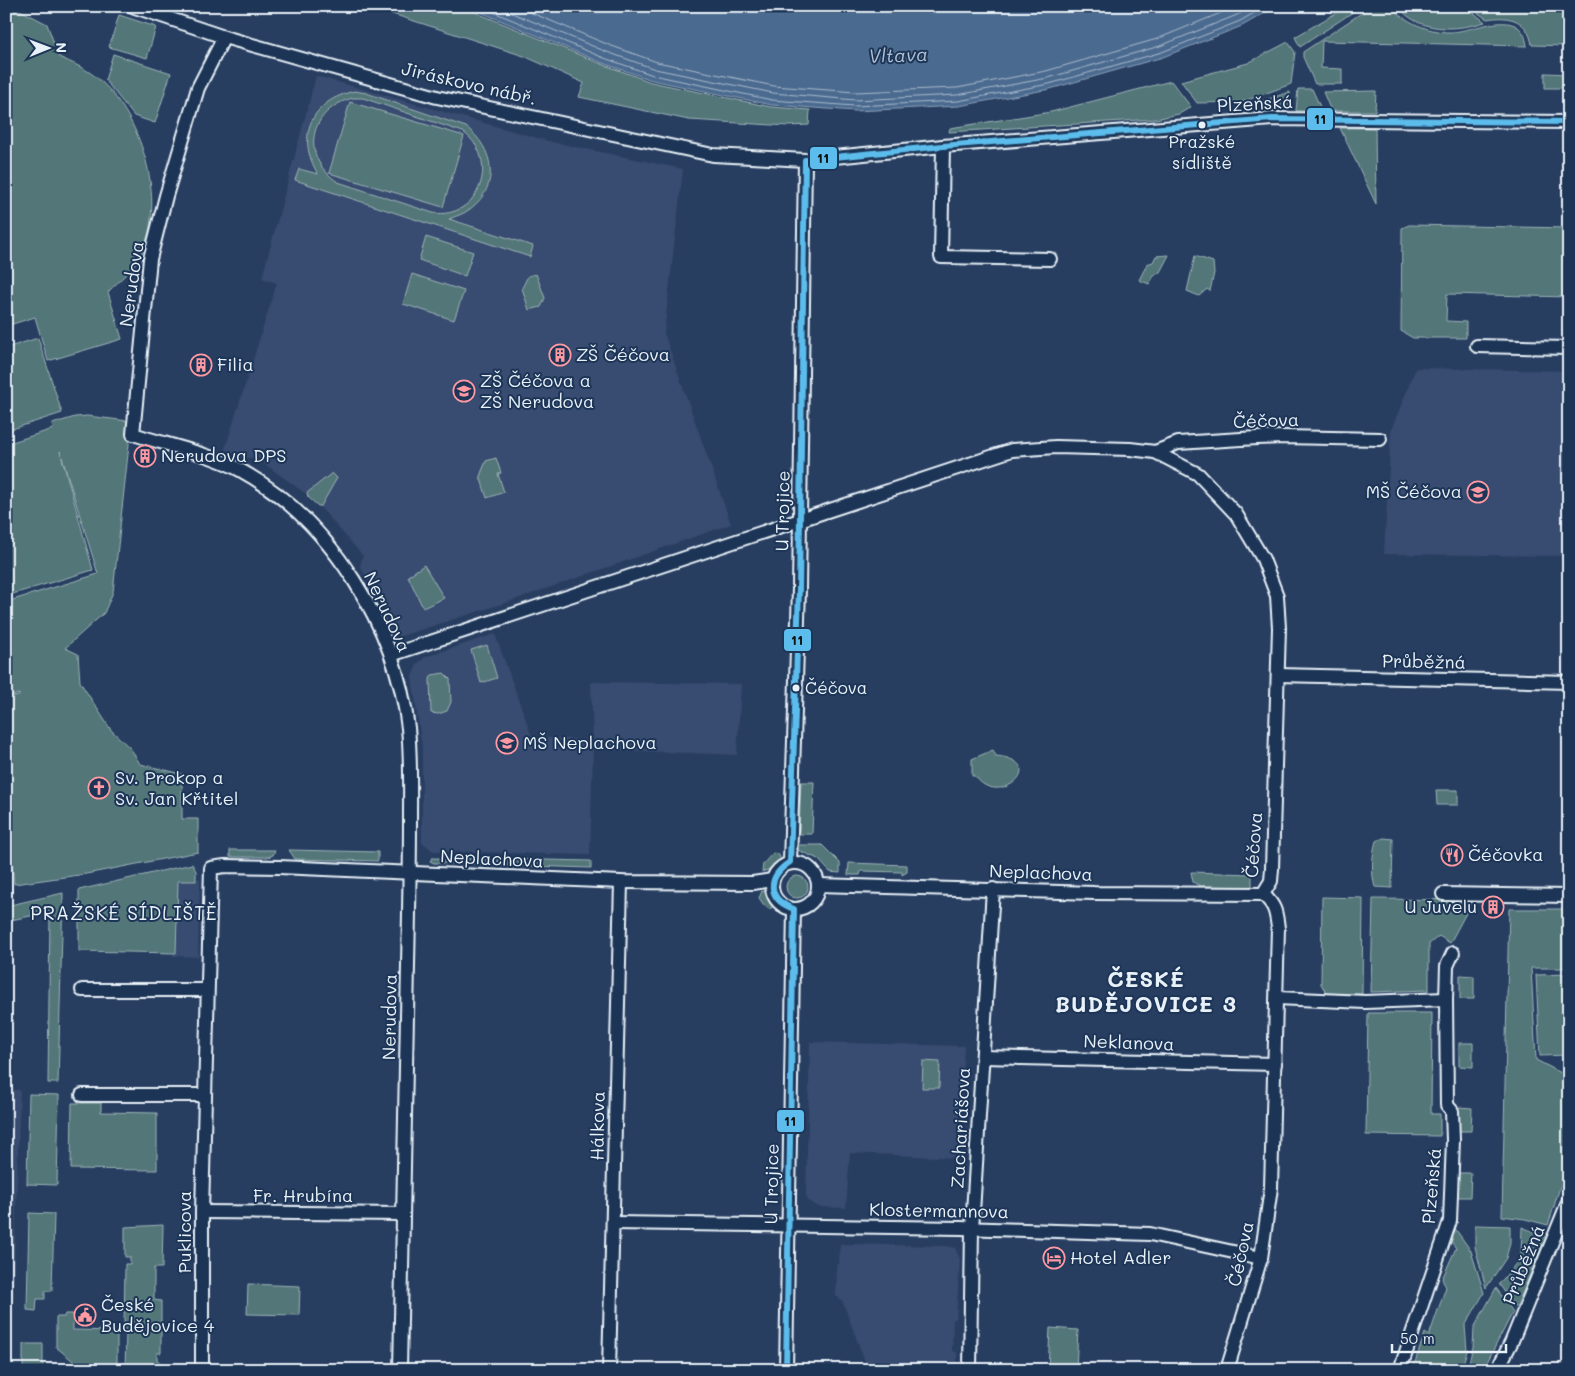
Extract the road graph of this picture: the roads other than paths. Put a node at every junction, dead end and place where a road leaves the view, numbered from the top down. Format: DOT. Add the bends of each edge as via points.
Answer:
graph roads {
  1 [pos="132,6"];
  2 [pos="224,37"];
  3 [pos="1569,122"];
  4 [pos="943,146"];
  5 [pos="805,160"];
  6 [pos="1050,259"];
  7 [pos="1477,346"];
  8 [pos="1569,348"];
  9 [pos="1380,439"];
  10 [pos="1155,452"];
  11 [pos="800,520"];
  12 [pos="391,655"];
  13 [pos="1278,675"];
  14 [pos="1569,682"];
  15 [pos="790,862"];
  16 [pos="211,868"];
  17 [pos="410,872"];
  18 [pos="772,880"];
  19 [pos="621,882"];
  20 [pos="818,885"];
  21 [pos="993,889"];
  22 [pos="1263,894"];
  23 [pos="1443,894"];
  24 [pos="1569,896"];
  25 [pos="794,909"];
  26 [pos="1453,953"];
  27 [pos="82,990"];
  28 [pos="208,990"];
  29 [pos="1277,998"];
  30 [pos="1446,1000"];
  31 [pos="983,1057"];
  32 [pos="1275,1064"];
  33 [pos="82,1095"];
  34 [pos="205,1096"];
  35 [pos="1569,1200"];
  36 [pos="202,1212"];
  37 [pos="403,1214"];
  38 [pos="614,1223"];
  39 [pos="789,1226"];
  40 [pos="972,1228"];
  41 [pos="1261,1258"];
  42 [pos="202,1370"];
  43 [pos="400,1370"];
  44 [pos="609,1370"];
  45 [pos="786,1370"];
  46 [pos="970,1370"];
  47 [pos="1227,1370"];
  48 [pos="1400,1370"];
  49 [pos="1498,1370"];
  1 -- 2 [label="street, Jiráskovo nábř."];
  2 -- 5 [label="street, Jiráskovo nábř." via="437,97 713,155"];
  2 -- 12 [label="street, Nerudova" via="198,88 150,259 133,434 237,469 285,501 315,530 349,572"];
  3 -- 4 [label="street, Plzeňská" via="1272,119"];
  4 -- 5 [label="street, Plzeňská"];
  4 -- 6 [label="street" via="941,257"];
  5 -- 11 [label="street, U Trojice"];
  7 -- 8 [label="street"];
  9 -- 10 [label="street, Čéčova" via="1283,437 1178,443"];
  10 -- 11 [label="street, Čéčova" via="1056,447 1012,450"];
  10 -- 13 [label="street, Čéčova" via="1198,474 1236,514 1263,559 1278,596"];
  11 -- 12 [label="street, Čéčova"];
  11 -- 15 [label="street, U Trojice"];
  12 -- 17 [label="street, Nerudova" via="407,726"];
  13 -- 14 [label="street, Průběžná"];
  13 -- 22 [label="street, Čéčova" via="1272,869 1271,881"];
  15 -- 18 [label="street" via="780,868"];
  15 -- 20 [label="street" via="807,866 817,877"];
  16 -- 17 [label="street, Neplachova"];
  16 -- 28 [label="street, Puklicova"];
  17 -- 19 [label="street, Neplachova"];
  17 -- 37 [label="street, Nerudova"];
  18 -- 19 [label="street, Neplachova" via="753,883"];
  18 -- 25 [label="street" via="777,900"];
  19 -- 38 [label="street, Hálkova"];
  20 -- 21 [label="street, Neplachova"];
  20 -- 25 [label="street" via="814,899"];
  21 -- 22 [label="street, Neplachova"];
  21 -- 31 [label="street, Zachariášova"];
  22 -- 29 [label="street, Čéčova" via="1276,911"];
  23 -- 24 [label="street"];
  25 -- 39 [label="street, U Trojice"];
  26 -- 30 [label="street, Plzeňská" via="1447,966"];
  27 -- 28 [label="street"];
  28 -- 34 [label="street, Puklicova"];
  29 -- 30 [label="street" via="1365,1002"];
  29 -- 32 [label="street, Čéčova"];
  30 -- 48 [label="street, Plzeňská" via="1447,1105 1452,1111 1453,1140 1450,1221"];
  31 -- 32 [label="street, Neklanova"];
  31 -- 40 [label="street, Zachariášova"];
  32 -- 41 [label="street, Čéčova" via="1271,1188"];
  33 -- 34 [label="street"];
  34 -- 36 [label="street, Puklicova"];
  35 -- 49 [label="street, Průběžná"];
  36 -- 37 [label="street, Fr. Hrubína"];
  36 -- 42 [label="street, Puklicova"];
  37 -- 43 [label="street, Nerudova"];
  38 -- 39 [label="street, Klostermannova"];
  38 -- 44 [label="street, Hálkova"];
  39 -- 40 [label="street, Klostermannova"];
  39 -- 45 [label="street, U Trojice"];
  40 -- 41 [label="street, Klostermannova" via="1150,1234"];
  40 -- 46 [label="street, Zachariášova"];
  41 -- 47 [label="street, Čéčova"];
}
